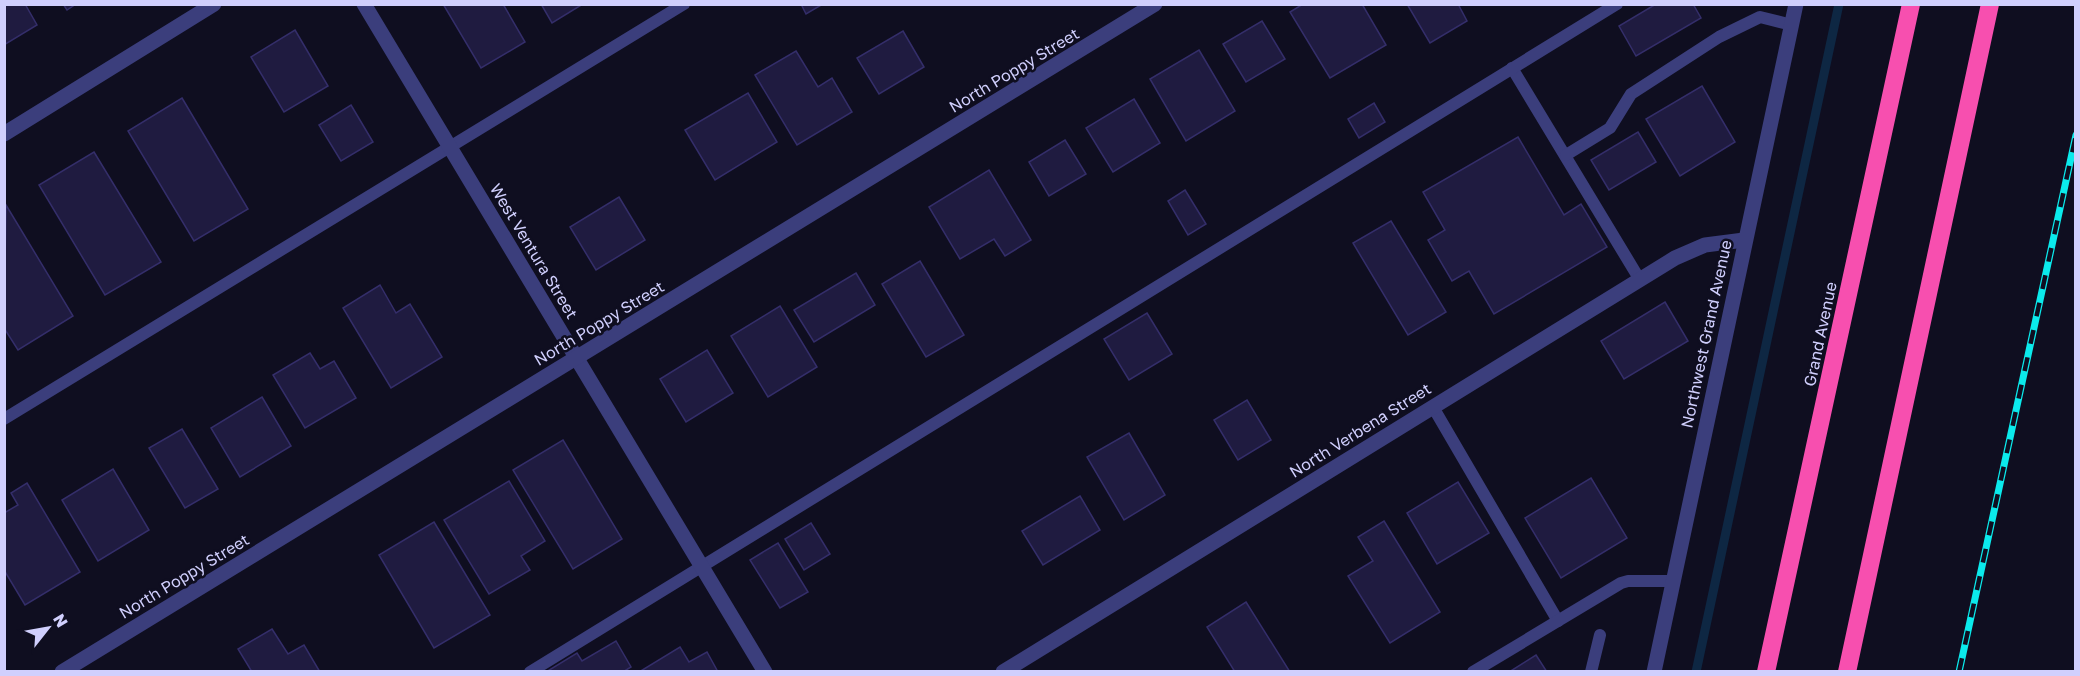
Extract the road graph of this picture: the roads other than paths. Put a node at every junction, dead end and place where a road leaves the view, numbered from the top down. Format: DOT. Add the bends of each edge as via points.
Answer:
graph roads {
  1 [pos="214,4"];
  2 [pos="363,4"];
  3 [pos="684,4"];
  4 [pos="1155,4"];
  5 [pos="1617,4"];
  6 [pos="1796,4"];
  7 [pos="1911,4"];
  8 [pos="1990,4"];
  9 [pos="1792,25"];
  10 [pos="1512,68"];
  11 [pos="4,134"];
  12 [pos="450,148"];
  13 [pos="1566,155"];
  14 [pos="1744,240"];
  15 [pos="1640,280"];
  16 [pos="577,357"];
  17 [pos="1433,407"];
  18 [pos="4,419"];
  19 [pos="702,566"];
  20 [pos="1672,581"];
  21 [pos="1557,621"];
  22 [pos="1600,635"];
  23 [pos="62,672"];
  24 [pos="530,672"];
  25 [pos="765,672"];
  26 [pos="1003,672"];
  27 [pos="1473,672"];
  28 [pos="1591,672"];
  29 [pos="1654,672"];
  30 [pos="1766,672"];
  31 [pos="1847,672"];
  1 -- 11 [label="street"];
  2 -- 12 [label="street, West Ventura Street"];
  3 -- 12 [label="lane"];
  4 -- 16 [label="street, North Poppy Street"];
  5 -- 10 [label="lane"];
  6 -- 9 [label="street, Northwest Grand Avenue"];
  7 -- 30 [label="highway, Grand Avenue"];
  8 -- 31 [label="highway"];
  9 -- 13 [label="lane" via="1760,17 1719,38 1631,94 1610,128"];
  9 -- 14 [label="street, Northwest Grand Avenue"];
  10 -- 13 [label="lane"];
  10 -- 19 [label="lane"];
  12 -- 16 [label="street, West Ventura Street"];
  12 -- 18 [label="lane"];
  13 -- 15 [label="lane"];
  14 -- 15 [label="street, North Verbena Street" via="1705,245"];
  14 -- 20 [label="street, Northwest Grand Avenue"];
  15 -- 17 [label="street, North Verbena Street"];
  16 -- 19 [label="street, West Ventura Street"];
  16 -- 23 [label="street, North Poppy Street"];
  17 -- 21 [label="lane"];
  17 -- 26 [label="street, North Verbena Street"];
  19 -- 24 [label="lane"];
  19 -- 25 [label="street, West Ventura Street"];
  20 -- 21 [label="lane" via="1621,583"];
  20 -- 29 [label="street, Northwest Grand Avenue"];
  21 -- 27 [label="lane"];
  22 -- 28 [label="lane"];
}
